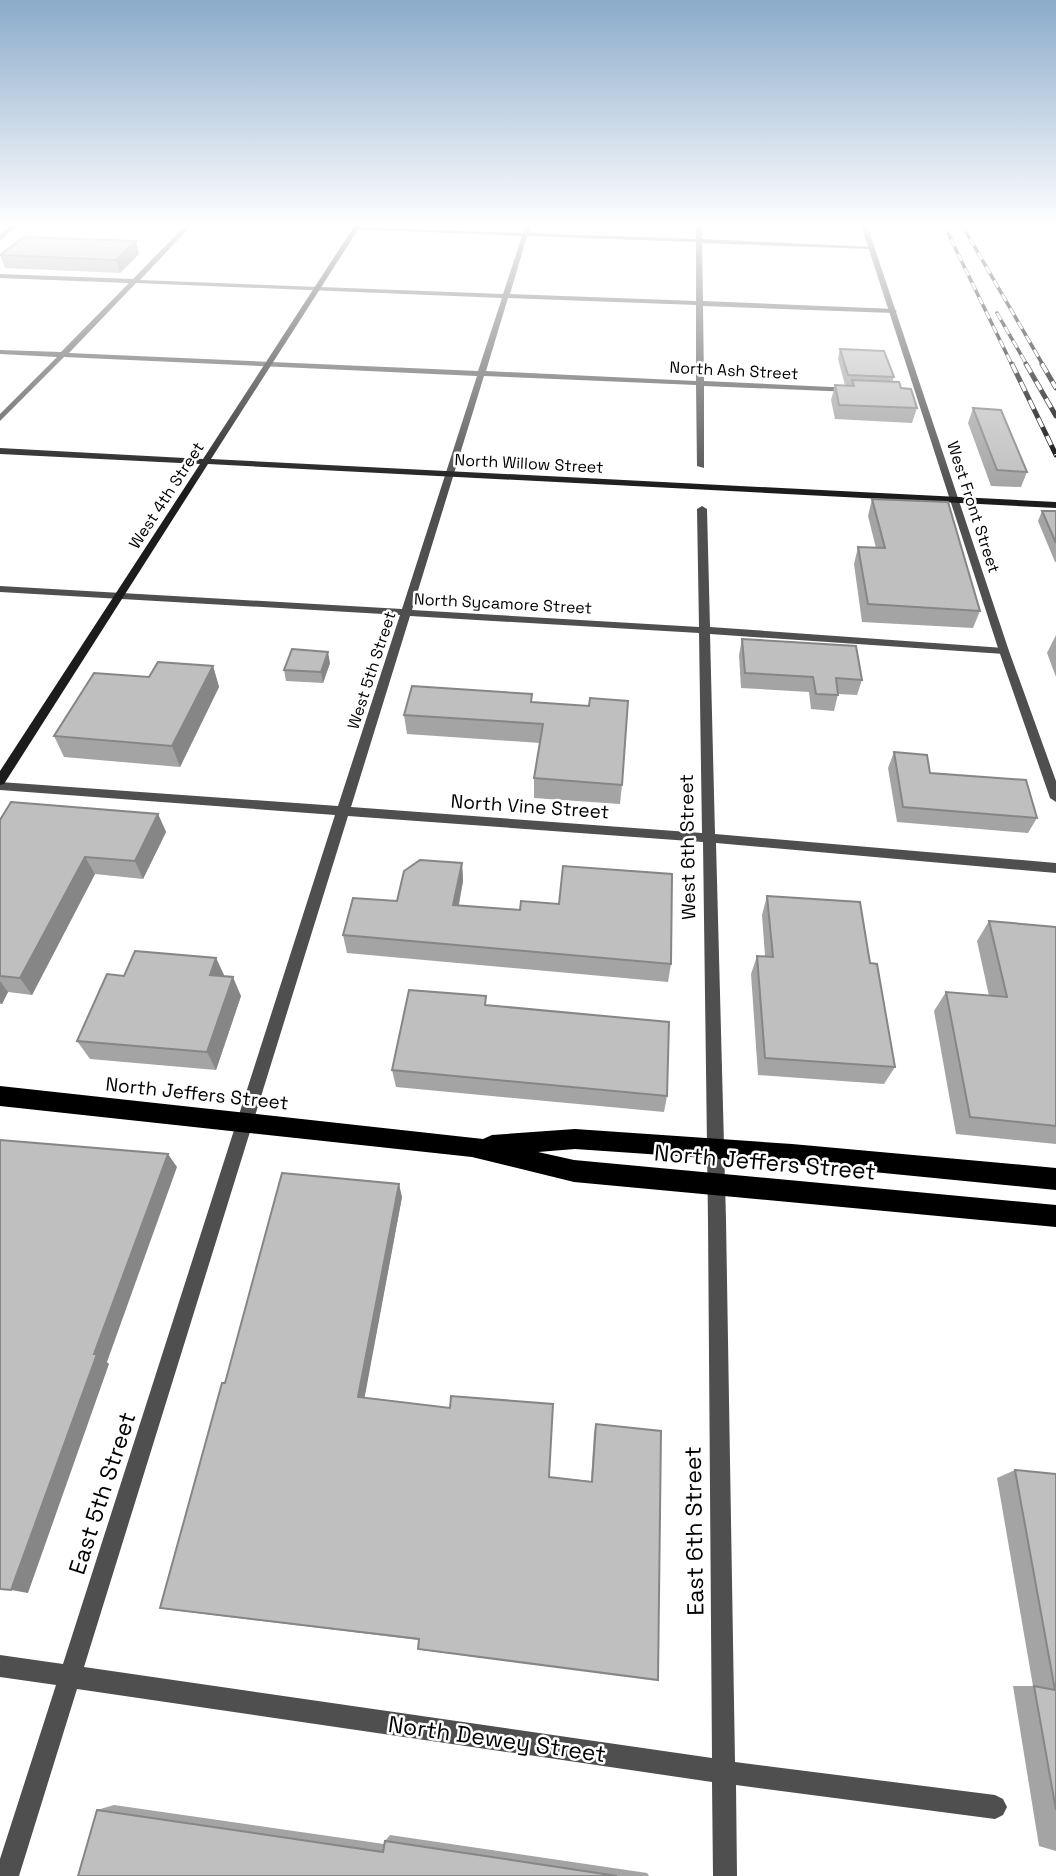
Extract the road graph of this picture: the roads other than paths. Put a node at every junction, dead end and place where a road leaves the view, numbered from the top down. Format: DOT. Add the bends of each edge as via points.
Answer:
graph roads {
  1 [pos="104,313"];
  2 [pos="301,313"];
  3 [pos="500,313"];
  4 [pos="700,313"];
  5 [pos="895,313"];
  6 [pos="0,352"];
  7 [pos="63,355"];
  8 [pos="268,364"];
  9 [pos="481,373"];
  10 [pos="701,383"];
  11 [pos="867,390"];
  12 [pos="907,393"];
  13 [pos="921,393"];
  14 [pos="0,419"];
  15 [pos="0,452"];
  16 [pos="205,462"];
  17 [pos="701,466"];
  18 [pos="449,475"];
  19 [pos="850,493"];
  20 [pos="954,498"];
  21 [pos="1056,505"];
  22 [pos="702,509"];
  23 [pos="0,589"];
  24 [pos="119,596"];
  25 [pos="405,614"];
  26 [pos="704,631"];
  27 [pos="1004,651"];
  28 [pos="0,781"];
  29 [pos="0,786"];
  30 [pos="1056,798"];
  31 [pos="342,811"];
  32 [pos="708,838"];
  33 [pos="1056,868"];
  34 [pos="0,1096"];
  35 [pos="245,1124"];
  36 [pos="472,1147"];
  37 [pos="716,1150"];
  38 [pos="1056,1179"];
  39 [pos="716,1184"];
  40 [pos="1056,1216"];
  41 [pos="0,1666"];
  42 [pos="70,1676"];
  43 [pos="724,1772"];
  44 [pos="995,1807"];
  45 [pos="7,1876"];
  46 [pos="725,1876"];
  1 -- 7 [label="street"];
  2 -- 8 [label="main road, West 4th Street"];
  3 -- 9 [label="street, West 5th Street"];
  4 -- 10 [label="street"];
  5 -- 13 [label="street, West Front Street"];
  6 -- 7 [label="street, North Ash Street"];
  7 -- 8 [label="street, North Ash Street"];
  7 -- 14 [label="street"];
  8 -- 9 [label="street, North Ash Street"];
  8 -- 16 [label="main road, West 4th Street"];
  9 -- 10 [label="street, North Ash Street"];
  9 -- 18 [label="street, West 5th Street"];
  10 -- 11 [label="street, North Ash Street"];
  10 -- 17 [label="street"];
  12 -- 13 [label="street"];
  13 -- 20 [label="street, West Front Street"];
  15 -- 16 [label="main road, North Willow Street"];
  16 -- 18 [label="main road, North Willow Street"];
  16 -- 24 [label="main road, West 4th Street"];
  18 -- 21 [label="main road, North Willow Street"];
  18 -- 25 [label="street, West 5th Street"];
  19 -- 20 [label="street"];
  20 -- 27 [label="street, West Front Street"];
  22 -- 26 [label="street, West 6th Street"];
  23 -- 24 [label="street, North Sycamore Street"];
  24 -- 25 [label="street, North Sycamore Street"];
  24 -- 28 [label="main road, West 4th Street"];
  25 -- 26 [label="street, North Sycamore Street"];
  25 -- 31 [label="street, West 5th Street"];
  26 -- 27 [label="street, North Sycamore Street"];
  26 -- 32 [label="street, West 6th Street"];
  27 -- 30 [label="street, West Front Street"];
  29 -- 31 [label="street, North Vine Street"];
  31 -- 32 [label="street, North Vine Street"];
  31 -- 35 [label="street, West 5th Street"];
  32 -- 33 [label="street, North Vine Street"];
  32 -- 37 [label="street, West 6th Street"];
  34 -- 35 [label="highway, North Jeffers Street"];
  35 -- 36 [label="highway, North Jeffers Street"];
  35 -- 42 [label="street, East 5th Street"];
  36 -- 37 [label="highway, North Jeffers Street" via="575,1139"];
  36 -- 39 [label="highway, North Jeffers Street" via="574,1171"];
  37 -- 38 [label="highway, North Jeffers Street"];
  37 -- 39 [label="street, West 6th Street"];
  39 -- 40 [label="highway, North Jeffers Street"];
  39 -- 43 [label="street, East 6th Street"];
  41 -- 42 [label="street, North Dewey Street"];
  42 -- 43 [label="street, North Dewey Street"];
  42 -- 45 [label="street, East 5th Street"];
  43 -- 44 [label="street, North Dewey Street"];
  43 -- 46 [label="street, East 6th Street"];
}
